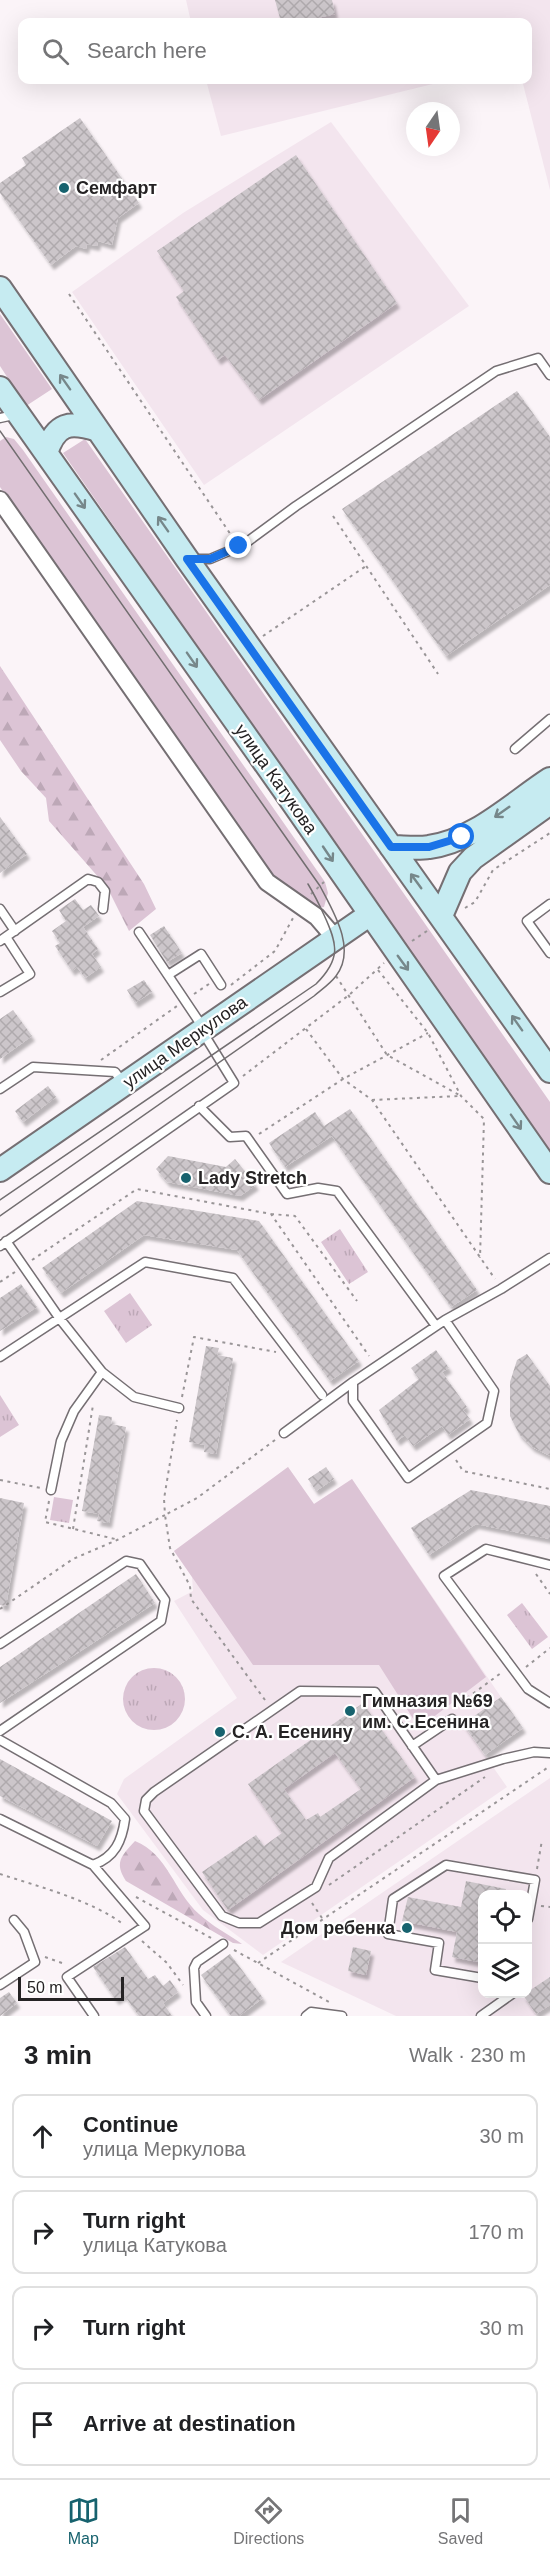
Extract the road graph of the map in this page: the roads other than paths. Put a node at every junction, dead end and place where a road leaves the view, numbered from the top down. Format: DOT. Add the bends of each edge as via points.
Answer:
graph roads {
  1 [pos="0,288"];
  2 [pos="550,375"];
  3 [pos="0,388"];
  4 [pos="9,416"];
  5 [pos="98,430"];
  6 [pos="46,453"];
  7 [pos="0,500"];
  8 [pos="187,559"];
  9 [pos="550,719"];
  10 [pos="515,749"];
  11 [pos="550,779"];
  12 [pos="550,803"];
  13 [pos="391,847"];
  14 [pos="550,904"];
  15 [pos="0,909"];
  16 [pos="103,909"];
  17 [pos="369,915"];
  18 [pos="441,916"];
  19 [pos="15,931"];
  20 [pos="139,932"];
  21 [pos="335,938"];
  22 [pos="3,939"];
  23 [pos="550,953"];
  24 [pos="168,975"];
  25 [pos="220,985"];
  26 [pos="0,992"];
  27 [pos="203,1030"];
  28 [pos="550,1071"];
  29 [pos="124,1084"];
  30 [pos="0,1089"];
  31 [pos="199,1106"];
  32 [pos="0,1170"];
  33 [pos="550,1172"];
  34 [pos="3,1244"];
  35 [pos="550,1258"];
  36 [pos="60,1318"];
  37 [pos="445,1320"];
  38 [pos="436,1326"];
  39 [pos="0,1357"];
  40 [pos="102,1372"];
  41 [pos="353,1382"];
  42 [pos="322,1395"];
  43 [pos="179,1408"];
  44 [pos="284,1433"];
  45 [pos="51,1490"];
  46 [pos="550,1565"];
  47 [pos="0,1644"];
  48 [pos="550,1703"];
  49 [pos="452,1719"];
  50 [pos="0,1731"];
  51 [pos="0,1740"];
  52 [pos="412,1746"];
  53 [pos="550,1754"];
  54 [pos="436,1780"];
  55 [pos="0,1819"];
  56 [pos="93,1865"];
  57 [pos="532,1896"];
  58 [pos="14,1920"];
  59 [pos="223,1944"];
  60 [pos="478,1977"];
  61 [pos="0,1985"];
  62 [pos="506,1998"];
  63 [pos="308,2014"];
  64 [pos="94,2016"];
  65 [pos="206,2016"];
  66 [pos="342,2016"];
  67 [pos="481,2016"];
  5 -- 1 [label="main road, one-way"];
  2 -- 8 [label="lane" via="538,358 496,371 239,546 210,559"];
  3 -- 4 [label="main road, улица Катукова"];
  4 -- 6 [label="main road, улица Катукова"];
  5 -- 6 [label="main road" via="64,426 52,436"];
  8 -- 5 [label="main road, one-way"];
  6 -- 17 [label="main road, улица Катукова, one-way"];
  7 -- 21 [label="street" via="267,882 317,917"];
  8 -- 13 [label="main road"];
  9 -- 10 [label="lane"];
  11 -- 13 [label="main road, one-way" via="476,830 456,839 429,847"];
  12 -- 18 [label="main road" via="473,858 460,872"];
  18 -- 13 [label="main road, one-way"];
  14 -- 23 [label="lane" via="527,921"];
  15 -- 19 [label="lane"];
  16 -- 19 [label="lane" via="105,891 98,882 88,879"];
  17 -- 21 [label="main road, улица Меркулова"];
  17 -- 33 [label="main road, улица Катукова, one-way"];
  28 -- 18 [label="main road, one-way"];
  19 -- 22 [label="lane"];
  20 -- 24 [label="lane"];
  21 -- 27 [label="main road, улица Меркулова"];
  22 -- 26 [label="lane" via="30,974"];
  24 -- 25 [label="lane" via="201,954"];
  24 -- 27 [label="lane"];
  27 -- 29 [label="main road, улица Меркулова"];
  27 -- 31 [label="lane" via="234,1083"];
  29 -- 30 [label="lane" via="115,1072 33,1067"];
  29 -- 32 [label="main road, улица Меркулова"];
  31 -- 34 [label="lane"];
  31 -- 38 [label="lane" via="230,1137 246,1136 286,1194 318,1188 337,1191"];
  34 -- 36 [label="lane"];
  35 -- 37 [label="lane"];
  36 -- 39 [label="lane"];
  36 -- 40 [label="lane"];
  36 -- 42 [label="lane" via="145,1262 233,1278"];
  37 -- 38 [label="lane"];
  37 -- 41 [label="lane" via="495,1391 487,1423 408,1478 353,1401"];
  38 -- 41 [label="lane"];
  40 -- 43 [label="lane" via="134,1397"];
  40 -- 45 [label="lane" via="74,1411 61,1441"];
  41 -- 44 [label="lane"];
  46 -- 48 [label="lane" via="486,1549 444,1576 528,1689"];
  47 -- 50 [label="lane" via="126,1561 140,1564 165,1600 161,1621"];
  49 -- 52 [label="lane"];
  51 -- 56 [label="lane" via="111,1803 125,1820 122,1838 113,1853"];
  52 -- 54 [label="lane"];
  52 -- 54 [label="lane" via="375,1692 300,1691 154,1792 146,1800 144,1811 222,1916 239,1923 260,1923 316,1887 328,1858"];
  53 -- 54 [label="lane" via="534,1752 503,1759"];
  55 -- 56 [label="lane"];
  56 -- 64 [label="lane" via="145,1926 67,1977"];
  57 -- 60 [label="lane" via="535,1880 446,1864 393,1899 388,1934 439,1943 435,1970"];
  58 -- 61 [label="lane" via="24,1932 35,1962"];
  59 -- 65 [label="lane" via="194,1968 196,2002"];
  62 -- 67 [label="lane"];
  63 -- 66 [label="lane"];
}
